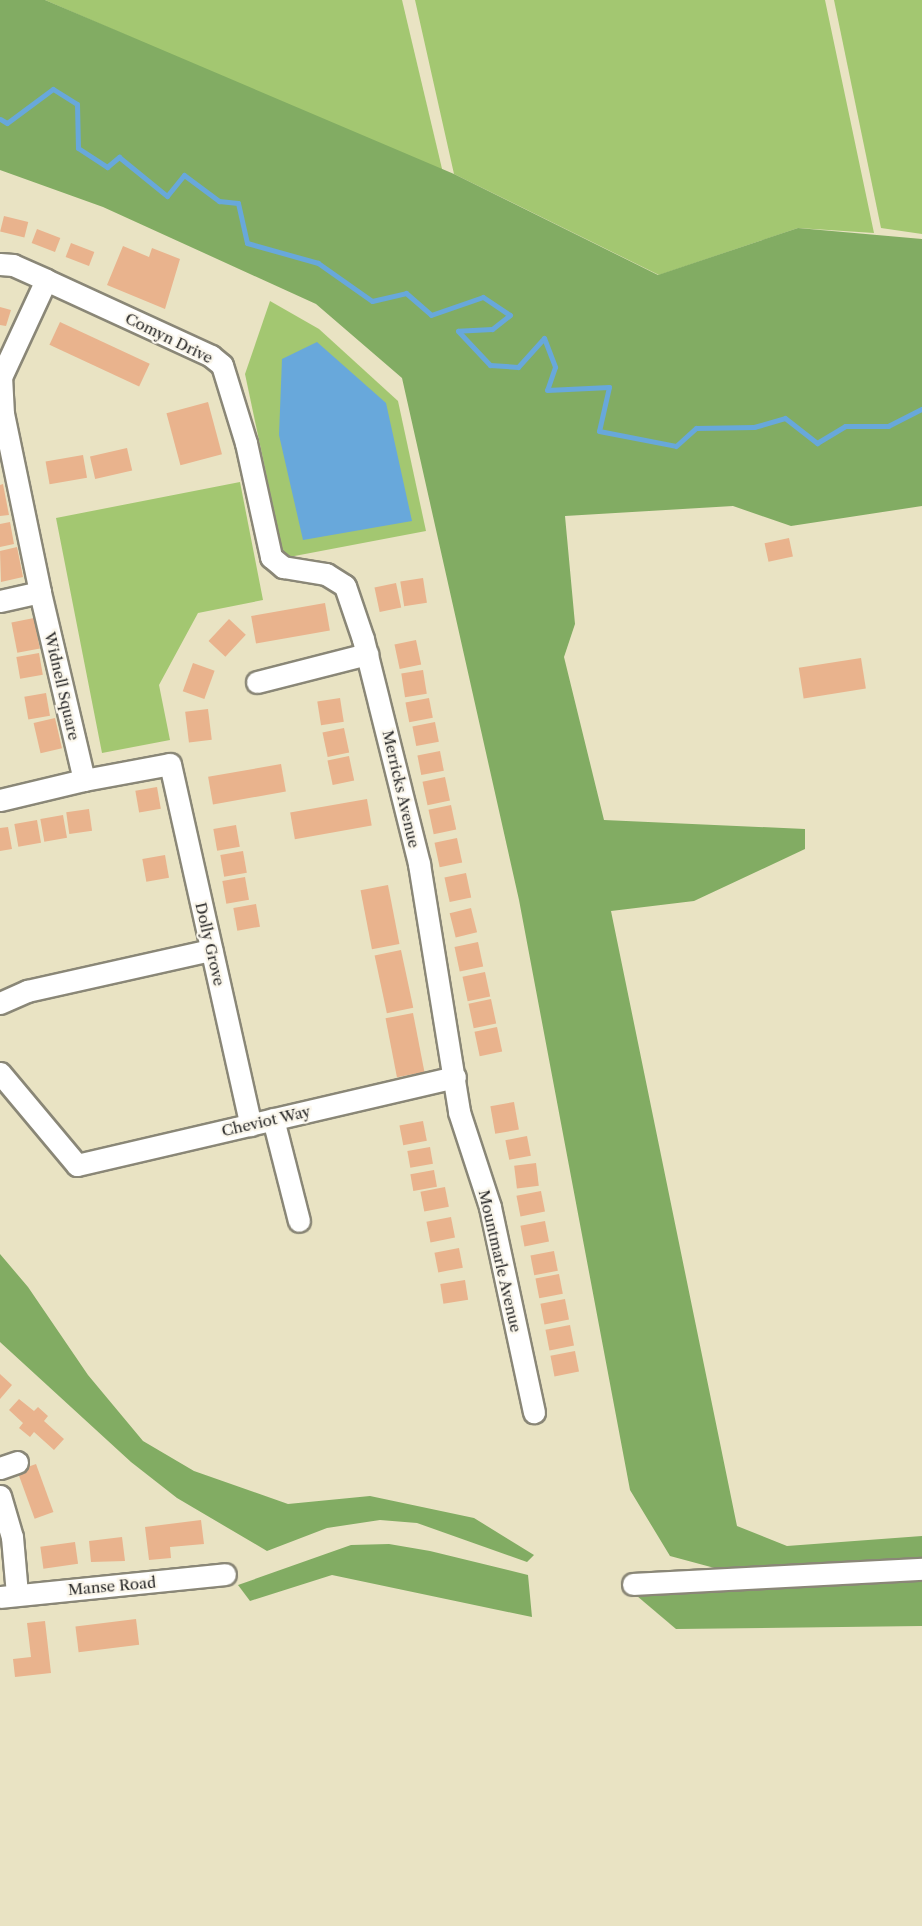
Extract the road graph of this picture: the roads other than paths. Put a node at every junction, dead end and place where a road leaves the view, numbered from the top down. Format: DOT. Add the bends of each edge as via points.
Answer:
graph roads {
  1 [pos="0,264"];
  2 [pos="46,280"];
  3 [pos="3,431"];
  4 [pos="271,557"];
  5 [pos="40,592"];
  6 [pos="0,601"];
  7 [pos="367,654"];
  8 [pos="257,682"];
  9 [pos="84,780"];
  10 [pos="0,800"];
  11 [pos="211,950"];
  12 [pos="0,1003"];
  13 [pos="0,1073"];
  14 [pos="455,1077"];
  15 [pos="273,1119"];
  16 [pos="251,1125"];
  17 [pos="299,1221"];
  18 [pos="534,1412"];
  19 [pos="0,1496"];
  20 [pos="922,1569"];
  21 [pos="225,1574"];
  22 [pos="633,1584"];
  23 [pos="9,1596"];
  1 -- 2 [label="street, Comyn Drive" via="13,265"];
  2 -- 3 [label="street, Widnell Square" via="1,377"];
  2 -- 4 [label="street, Comyn Drive" via="211,356 222,365 246,443"];
  3 -- 5 [label="street, Widnell Square"];
  4 -- 7 [label="street, Merricks Avenue" via="283,567 326,574 345,586"];
  5 -- 6 [label="street"];
  5 -- 9 [label="street, Widnell Square"];
  7 -- 8 [label="street"];
  7 -- 14 [label="street, Merricks Avenue" via="419,864"];
  9 -- 10 [label="street"];
  9 -- 11 [label="street, Dolly Grove" via="170,764"];
  11 -- 12 [label="street" via="27,991"];
  11 -- 16 [label="street, Dolly Grove"];
  13 -- 16 [label="street, Cheviot Way" via="77,1165"];
  14 -- 15 [label="street, Cheviot Way"];
  14 -- 18 [label="street, Mountmarle Avenue" via="459,1112 490,1207"];
  15 -- 16 [label="street, Cheviot Way"];
  15 -- 17 [label="street"];
  19 -- 23 [label="street" via="12,1537"];
  20 -- 22 [label="street"];
  21 -- 23 [label="street, Manse Road"];
}
